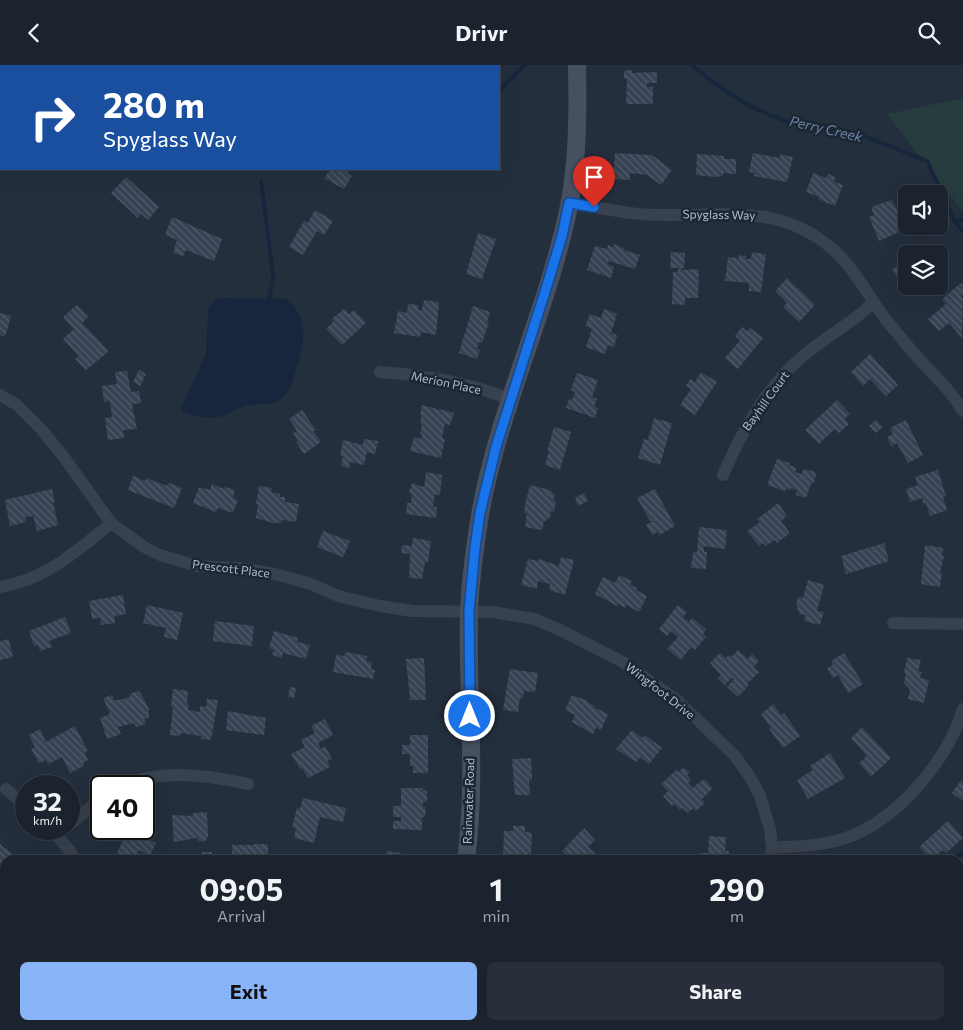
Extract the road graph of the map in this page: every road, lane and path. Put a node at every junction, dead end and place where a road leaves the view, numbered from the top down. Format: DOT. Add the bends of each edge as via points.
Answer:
graph roads {
  1 [pos="577,65"];
  2 [pos="569,203"];
  3 [pos="874,303"];
  4 [pos="380,372"];
  5 [pos="0,395"];
  6 [pos="510,399"];
  7 [pos="963,411"];
  8 [pos="723,475"];
  9 [pos="111,523"];
  10 [pos="0,587"];
  11 [pos="469,611"];
  12 [pos="893,623"];
  13 [pos="963,624"];
  14 [pos="963,709"];
  15 [pos="155,776"];
  16 [pos="248,783"];
  17 [pos="6,789"];
  18 [pos="15,797"];
  19 [pos="90,808"];
  20 [pos="80,816"];
  21 [pos="62,840"];
  22 [pos="771,854"];
  23 [pos="72,855"];
  24 [pos="466,855"];
  1 -- 2 [label="street, Rainwater Road" via="575,163"];
  2 -- 3 [label="street, Spyglass Way" via="648,214 741,213 779,220 820,239 855,274"];
  2 -- 6 [label="street, Rainwater Road" via="562,236"];
  3 -- 7 [label="street, Spyglass Way" via="954,396"];
  3 -- 8 [label="street, Bayhill Court" via="783,374 749,421"];
  4 -- 6 [label="street, Merion Place" via="441,379"];
  5 -- 9 [label="street, Prescott Place" via="17,405 41,429"];
  6 -- 11 [label="street, Rainwater Road" via="480,513"];
  9 -- 10 [label="street" via="60,564 30,580"];
  9 -- 11 [label="street, Prescott Place" via="144,547 182,563 275,574 338,596 380,606 412,611"];
  11 -- 22 [label="street, Wingfoot Drive" via="535,619 623,662 679,702 735,756 750,777 760,796 770,829"];
  11 -- 24 [label="street, Rainwater Road" via="471,796"];
  12 -- 13 [label="street"];
  14 -- 22 [label="street" via="957,729 929,772 897,806 872,825 851,836"];
  15 -- 16 [label="street" via="225,778"];
  17 -- 18 [label="street"];
  19 -- 20 [label="street"];
  21 -- 23 [label="street"];
}
